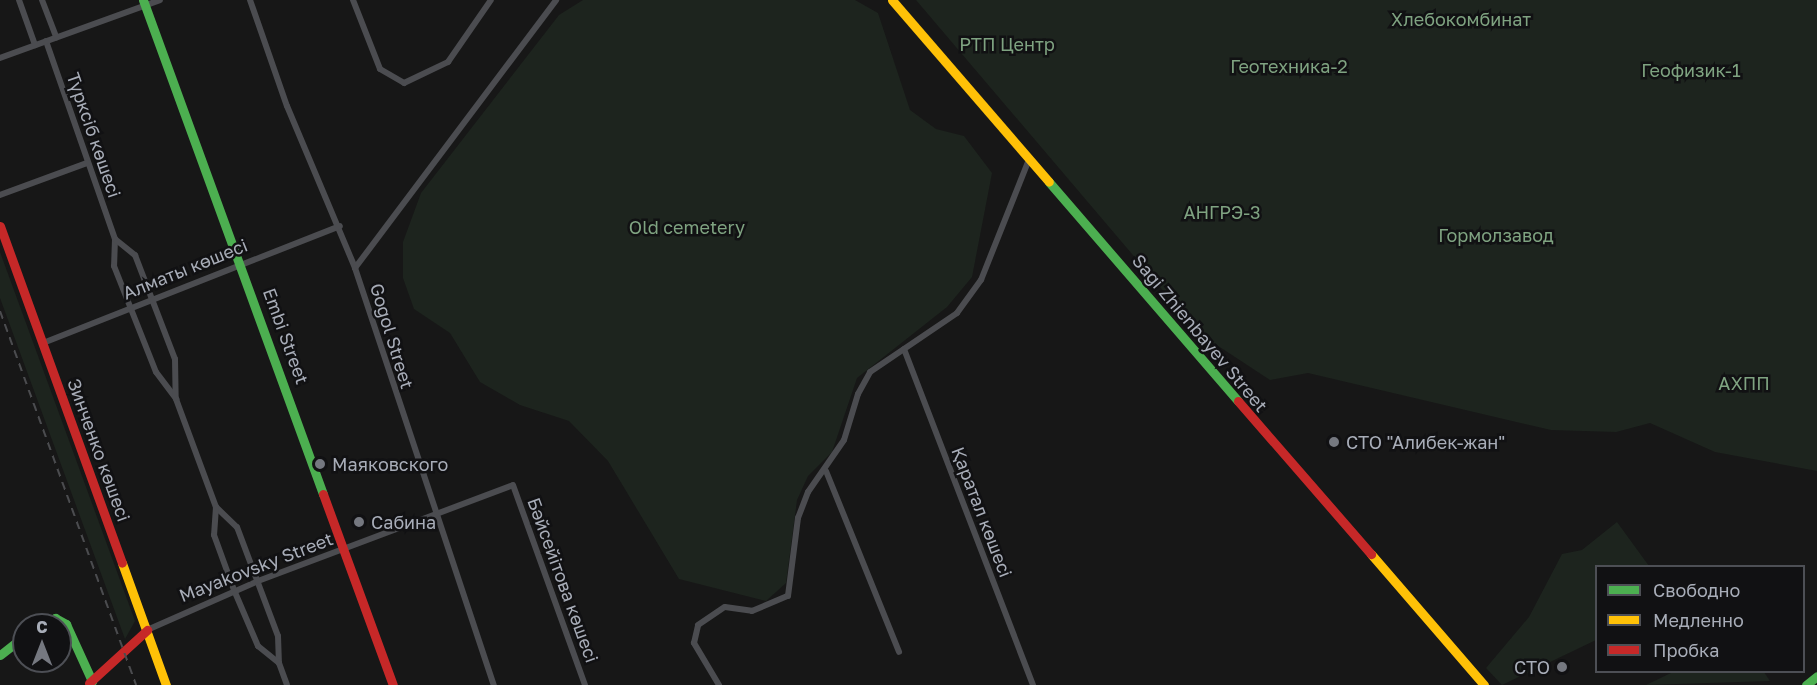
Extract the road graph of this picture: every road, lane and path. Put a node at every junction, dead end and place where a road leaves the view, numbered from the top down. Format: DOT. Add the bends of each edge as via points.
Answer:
graph roads {
  1 [pos="19,0"];
  2 [pos="42,0"];
  3 [pos="160,0"];
  4 [pos="250,0"];
  5 [pos="353,0"];
  6 [pos="491,0"];
  7 [pos="556,0"];
  8 [pos="892,0"];
  9 [pos="144,3"];
  10 [pos="56,37"];
  11 [pos="46,41"];
  12 [pos="35,45"];
  13 [pos="0,58"];
  14 [pos="1028,162"];
  15 [pos="87,163"];
  16 [pos="0,195"];
  17 [pos="0,225"];
  18 [pos="340,226"];
  19 [pos="115,239"];
  20 [pos="242,263"];
  21 [pos="355,268"];
  22 [pos="151,298"];
  23 [pos="130,307"];
  24 [pos="43,343"];
  25 [pos="904,349"];
  26 [pos="176,399"];
  27 [pos="826,471"];
  28 [pos="513,485"];
  29 [pos="216,507"];
  30 [pos="434,513"];
  31 [pos="344,549"];
  32 [pos="258,581"];
  33 [pos="234,590"];
  34 [pos="147,630"];
  35 [pos="72,639"];
  36 [pos="12,646"];
  37 [pos="899,652"];
  38 [pos="0,655"];
  39 [pos="279,663"];
  40 [pos="1817,676"];
  41 [pos="89,683"];
  42 [pos="166,685"];
  43 [pos="287,685"];
  44 [pos="393,685"];
  45 [pos="494,685"];
  46 [pos="585,685"];
  47 [pos="719,685"];
  48 [pos="1033,685"];
  49 [pos="1484,685"];
  50 [pos="1806,685"];
  1 -- 12 [label="street"];
  2 -- 10 [label="street"];
  3 -- 9 [label="street"];
  4 -- 18 [label="street, Gogol Street" via="287,106"];
  5 -- 6 [label="street" via="385,76 404,83 448,62"];
  7 -- 21 [label="street"];
  8 -- 14 [label="main road, Sagi Zhienbayev Street"];
  9 -- 10 [label="street"];
  9 -- 20 [label="main road, Embi Street"];
  10 -- 11 [label="street"];
  11 -- 12 [label="street"];
  11 -- 15 [label="street, Түрксіб көшесі"];
  12 -- 13 [label="street"];
  14 -- 25 [label="street" via="981,280 957,313"];
  14 -- 49 [label="main road, Sagi Zhienbayev Street"];
  15 -- 16 [label="street"];
  15 -- 19 [label="street, Түрксіб көшесі"];
  17 -- 24 [label="main road, Зинченко көшесі"];
  18 -- 20 [label="street, Алматы көшесі"];
  18 -- 21 [label="street, Gogol Street"];
  19 -- 22 [label="street, Түрксіб көшесі" via="135,255"];
  19 -- 23 [label="street, Түрксіб көшесі" via="114,266"];
  20 -- 22 [label="street, Алматы көшесі"];
  20 -- 31 [label="main road, Embi Street"];
  21 -- 30 [label="street, Gogol Street"];
  22 -- 23 [label="street, Алматы көшесі"];
  22 -- 26 [label="street, Түрксіб көшесі" via="175,359"];
  23 -- 24 [label="street, Алматы көшесі"];
  23 -- 26 [label="street, Түрксіб көшесі" via="156,372"];
  24 -- 34 [label="main road, Зинченко көшесі"];
  25 -- 27 [label="street" via="870,372"];
  25 -- 48 [label="street, Қаратал көшесі"];
  26 -- 29 [label="street, Түрксіб көшесі"];
  27 -- 37 [label="street"];
  27 -- 47 [label="street" via="808,492 798,518 788,596 752,611 725,607 698,625 694,643"];
  28 -- 30 [label="street, Mayakovsky Street"];
  28 -- 46 [label="street, Бәйсейітова көшесі"];
  29 -- 32 [label="street, Түрксіб көшесі" via="237,527"];
  29 -- 33 [label="street, Түрксіб көшесі" via="214,535"];
  30 -- 31 [label="street, Mayakovsky Street"];
  30 -- 45 [label="street, Gogol Street"];
  31 -- 32 [label="street, Mayakovsky Street"];
  31 -- 44 [label="main road, Embi Street"];
  32 -- 33 [label="street, Mayakovsky Street"];
  32 -- 39 [label="street, Түрксіб көшесі" via="278,636"];
  33 -- 34 [label="street, Mayakovsky Street"];
  33 -- 39 [label="street, Түрксіб көшесі" via="258,646"];
  34 -- 41 [label="main road"];
  34 -- 42 [label="main road, Зинченко көшесі"];
  35 -- 41 [label="main road"];
  36 -- 38 [label="main road"];
  39 -- 43 [label="street, Түрксіб көшесі"];
  40 -- 50 [label="main road"];
}
